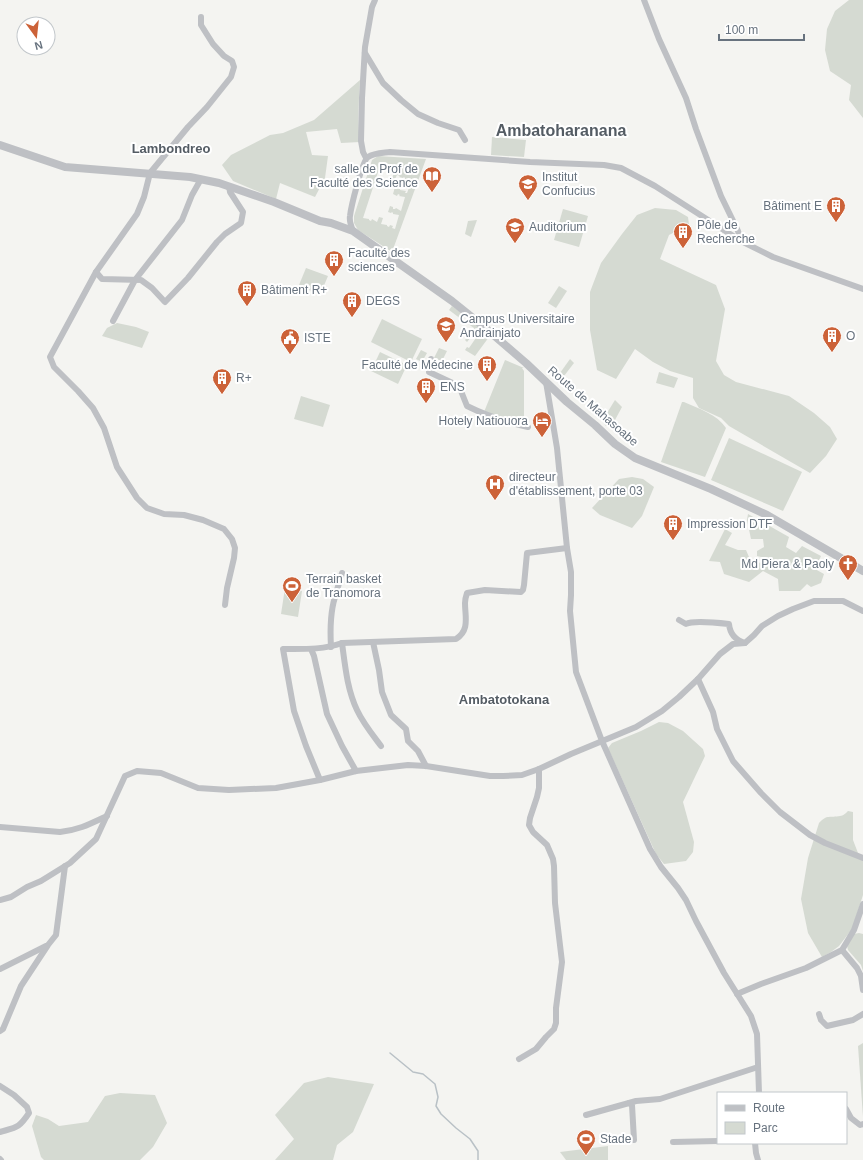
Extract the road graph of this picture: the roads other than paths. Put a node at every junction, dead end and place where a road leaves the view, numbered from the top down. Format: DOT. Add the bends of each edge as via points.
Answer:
graph roads {
  1 [pos="375,0"];
  2 [pos="644,0"];
  3 [pos="201,17"];
  4 [pos="365,53"];
  5 [pos="465,140"];
  6 [pos="0,145"];
  7 [pos="366,158"];
  8 [pos="150,173"];
  9 [pos="201,179"];
  10 [pos="229,186"];
  11 [pos="353,231"];
  12 [pos="741,241"];
  13 [pos="96,272"];
  14 [pos="135,280"];
  15 [pos="863,289"];
  16 [pos="113,321"];
  17 [pos="431,359"];
  18 [pos="546,381"];
  19 [pos="528,427"];
  20 [pos="567,548"];
  21 [pos="863,571"];
  22 [pos="342,573"];
  23 [pos="224,605"];
  24 [pos="863,611"];
  25 [pos="679,620"];
  26 [pos="373,642"];
  27 [pos="342,643"];
  28 [pos="745,643"];
  29 [pos="331,647"];
  30 [pos="311,649"];
  31 [pos="698,679"];
  32 [pos="602,741"];
  33 [pos="381,746"];
  34 [pos="426,766"];
  35 [pos="539,769"];
  36 [pos="356,771"];
  37 [pos="320,780"];
  38 [pos="107,816"];
  39 [pos="0,827"];
  40 [pos="863,858"];
  41 [pos="65,866"];
  42 [pos="0,900"];
  43 [pos="863,904"];
  44 [pos="48,945"];
  45 [pos="842,950"];
  46 [pos="0,969"];
  47 [pos="863,990"];
  48 [pos="737,994"];
  49 [pos="820,1014"];
  50 [pos="863,1014"];
  51 [pos="0,1031"];
  52 [pos="519,1059"];
  53 [pos="758,1067"];
  54 [pos="0,1086"];
  55 [pos="758,1092"];
  56 [pos="628,1103"];
  57 [pos="847,1111"];
  58 [pos="586,1115"];
  59 [pos="863,1124"];
  60 [pos="0,1132"];
  61 [pos="634,1140"];
  62 [pos="717,1141"];
  63 [pos="673,1142"];
  64 [pos="755,1144"];
  65 [pos="758,1160"];
  1 -- 4 [label="street" via="369,21"];
  2 -- 12 [label="street" via="686,98 721,196"];
  3 -- 8 [label="street" via="201,24 213,44 232,61 234,67 231,77"];
  4 -- 5 [label="street" via="384,83 401,100 418,114 459,130"];
  4 -- 7 [label="street" via="361,141"];
  6 -- 8 [label="street, Route de Mahasoabe" via="65,167"];
  7 -- 11 [label="street" via="350,217"];
  7 -- 12 [label="street" via="372,154 390,152 621,168 655,186"];
  8 -- 9 [label="street, Route de Mahasoabe"];
  8 -- 13 [label="street" via="136,214"];
  9 -- 10 [label="street, Route de Mahasoabe"];
  9 -- 14 [label="street" via="182,220"];
  10 -- 11 [label="street, Route de Mahasoabe"];
  10 -- 14 [label="street" via="243,212 241,223 217,242 165,302 152,288 141,280"];
  11 -- 18 [label="street, Route de Mahasoabe" via="461,308"];
  12 -- 15 [label="street" via="773,257"];
  13 -- 14 [label="street" via="102,279"];
  13 -- 23 [label="street" via="50,357 54,367 93,408 104,428 117,467 137,498 147,508 164,514 203,520 224,529 232,539 235,548"];
  14 -- 16 [label="street"];
  17 -- 19 [label="street" via="429,372 459,386 466,406 506,422"];
  18 -- 20 [label="street" via="557,448"];
  18 -- 21 [label="street, Route de Mahasoabe" via="615,444 635,458 767,515"];
  20 -- 26 [label="street" via="527,553 521,592 485,590 467,593 465,628 456,639"];
  20 -- 32 [label="street" via="571,572 570,611 576,672"];
  22 -- 29 [label="street" via="332,612"];
  24 -- 28 [label="street" via="843,601 814,601 778,616 762,626"];
  25 -- 28 [label="street" via="686,624 729,624 734,637"];
  26 -- 27 [label="street"];
  26 -- 34 [label="street" via="382,692 391,715 406,729 408,741 418,751"];
  27 -- 29 [label="street"];
  27 -- 33 [label="street" via="346,675 356,709"];
  28 -- 31 [label="street" via="732,644"];
  29 -- 30 [label="street"];
  30 -- 36 [label="street" via="327,714"];
  30 -- 37 [label="street" via="283,649 294,711"];
  31 -- 32 [label="street" via="662,711 636,727"];
  31 -- 40 [label="street" via="713,712 717,729 733,761 760,793 810,835"];
  32 -- 35 [label="street"];
  32 -- 48 [label="street" via="650,849 686,900"];
  34 -- 35 [label="street" via="490,776 522,775"];
  34 -- 36 [label="street" via="408,765"];
  35 -- 52 [label="street" via="539,788 529,825 547,846 553,859 562,962 554,1029 536,1049"];
  36 -- 37 [label="street"];
  37 -- 38 [label="street" via="276,788 229,790 198,788 161,773 137,771 125,776"];
  38 -- 39 [label="street" via="83,828 60,832"];
  38 -- 41 [label="street" via="96,839"];
  41 -- 42 [label="street" via="11,897"];
  41 -- 44 [label="street" via="56,935"];
  43 -- 45 [label="street" via="854,930"];
  44 -- 46 [label="street"];
  44 -- 51 [label="street" via="21,986 4,1029"];
  45 -- 47 [label="street" via="857,968"];
  45 -- 48 [label="street" via="806,968"];
  48 -- 53 [label="street" via="752,1016 757,1034"];
  49 -- 50 [label="street" via="826,1026 853,1020"];
  53 -- 55 [label="street"];
  53 -- 56 [label="street" via="660,1099"];
  54 -- 60 [label="street" via="27,1107 29,1114 22,1124"];
  56 -- 58 [label="street"];
  56 -- 61 [label="street" via="632,1105"];
  57 -- 59 [label="street" via="851,1118 860,1125"];
  62 -- 63 [label="street"];
  64 -- 65 [label="street"];
}
